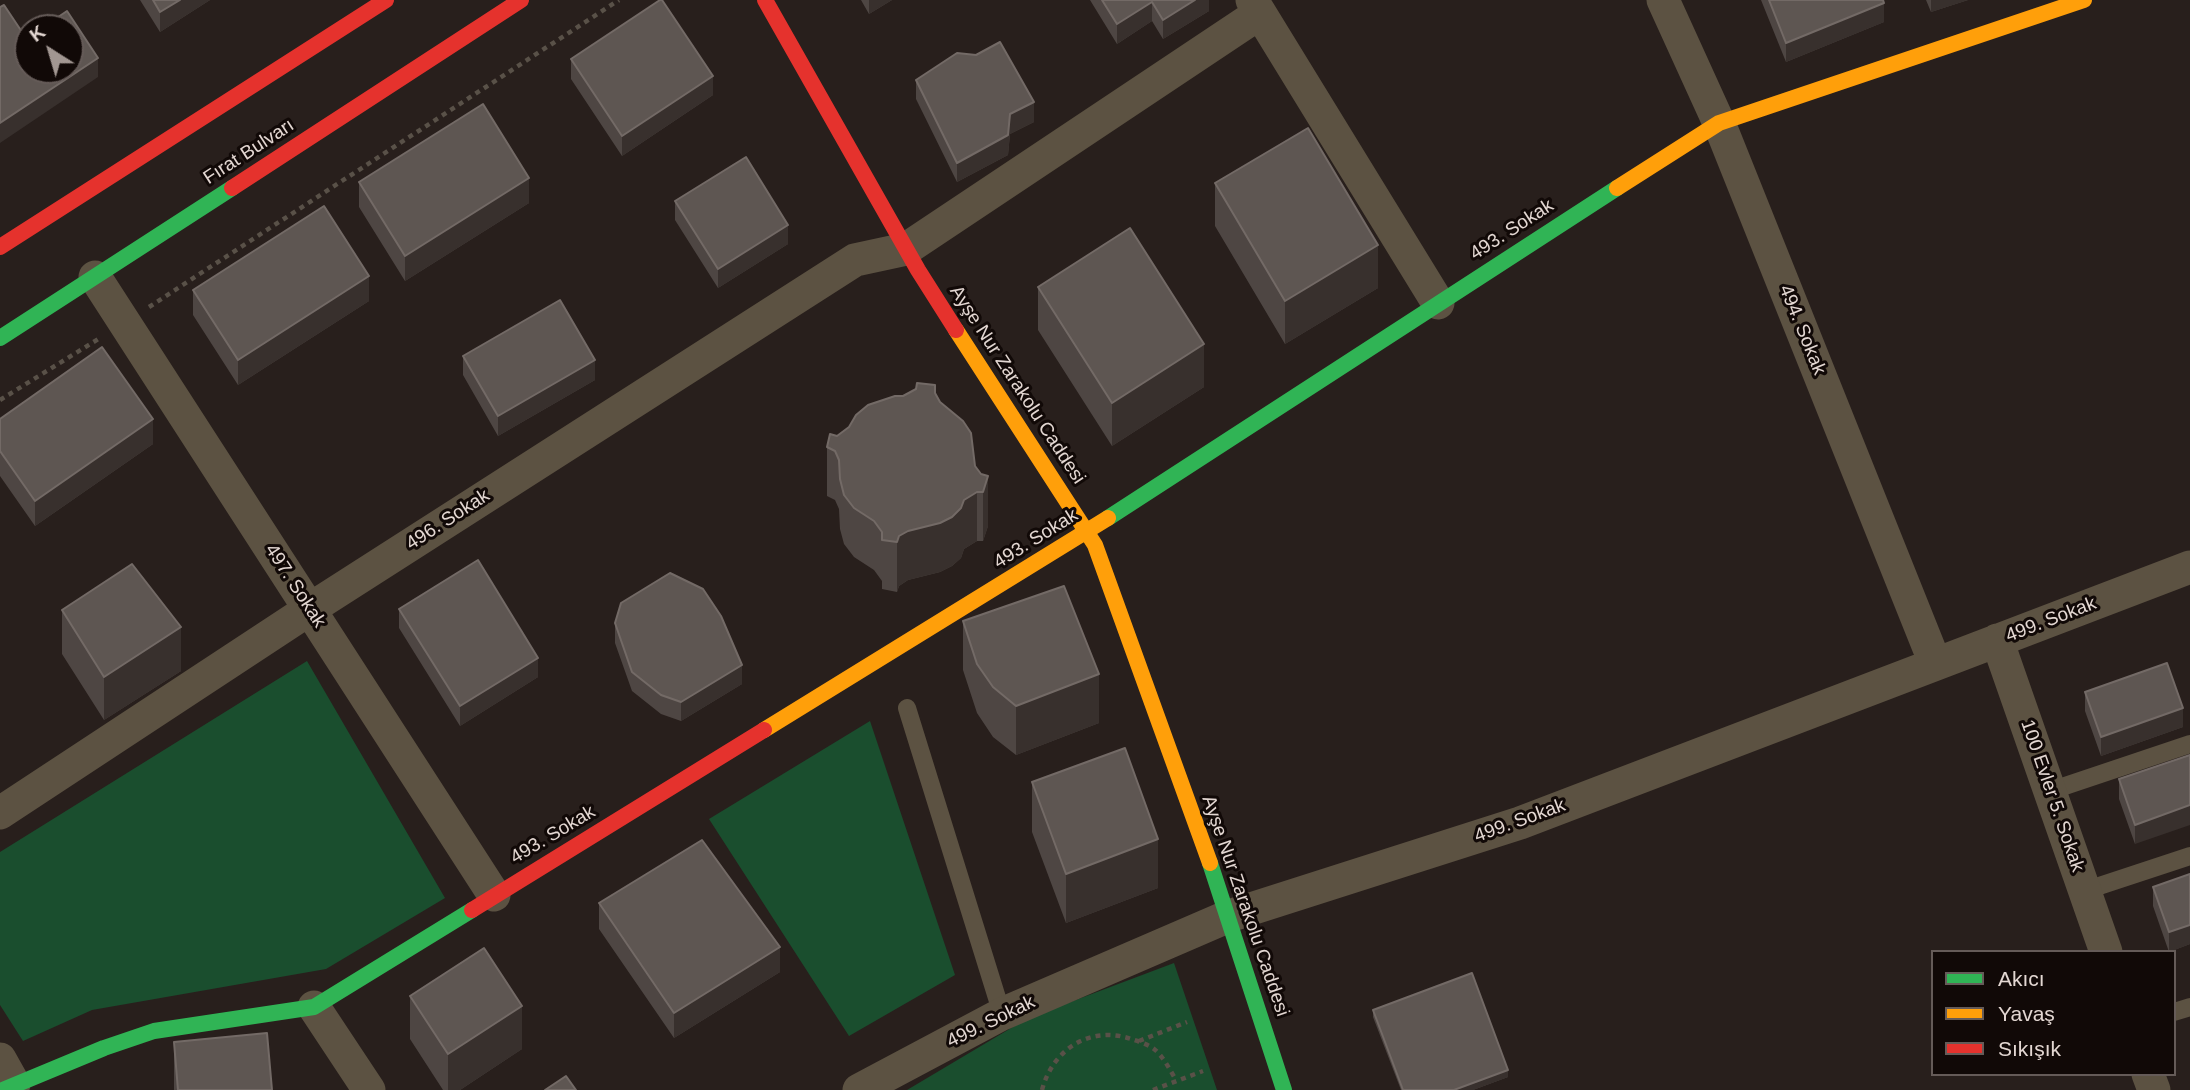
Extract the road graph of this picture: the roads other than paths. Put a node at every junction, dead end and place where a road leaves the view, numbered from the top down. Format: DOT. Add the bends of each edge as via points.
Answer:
graph roads {
  1 [pos="386,0"];
  2 [pos="521,0"];
  3 [pos="765,0"];
  4 [pos="1663,0"];
  5 [pos="2084,0"];
  6 [pos="2046,6"];
  7 [pos="1256,7"];
  8 [pos="1719,122"];
  9 [pos="0,247"];
  10 [pos="906,249"];
  11 [pos="96,277"];
  12 [pos="1438,303"];
  13 [pos="0,338"];
  14 [pos="1087,532"];
  15 [pos="2190,567"];
  16 [pos="310,609"];
  17 [pos="1997,640"];
  18 [pos="1935,663"];
  19 [pos="907,708"];
  20 [pos="2190,744"];
  21 [pos="2050,792"];
  22 [pos="0,813"];
  23 [pos="2190,856"];
  24 [pos="2084,891"];
  25 [pos="494,895"];
  26 [pos="1229,916"];
  27 [pos="2105,950"];
  28 [pos="314,1007"];
  29 [pos="1002,1013"];
  30 [pos="6,1078"];
  31 [pos="369,1090"];
  32 [pos="859,1090"];
  33 [pos="1284,1090"];
  1 -- 9 [label="street"];
  2 -- 11 [label="street, Fırat Bulvarı"];
  3 -- 10 [label="street, Ayşe Nur Zarakolu Caddesi"];
  4 -- 8 [label="street, 494. Sokak"];
  5 -- 6 [label="street, 493. Sokak"];
  6 -- 8 [label="street, 493. Sokak"];
  7 -- 10 [label="street"];
  7 -- 12 [label="street"];
  8 -- 12 [label="street, 493. Sokak"];
  8 -- 18 [label="street, 494. Sokak"];
  10 -- 14 [label="street, Ayşe Nur Zarakolu Caddesi"];
  10 -- 16 [label="street, 496. Sokak" via="855,260"];
  11 -- 13 [label="street, Fırat Bulvarı"];
  11 -- 16 [label="street, 497. Sokak"];
  12 -- 14 [label="street, 493. Sokak"];
  14 -- 25 [label="street, 493. Sokak"];
  14 -- 26 [label="street, Ayşe Nur Zarakolu Caddesi"];
  15 -- 17 [label="street, 499. Sokak"];
  16 -- 22 [label="street, 496. Sokak"];
  16 -- 25 [label="street, 497. Sokak"];
  17 -- 18 [label="street, 499. Sokak"];
  17 -- 21 [label="street, 100 Evler 5. Sokak"];
  18 -- 26 [label="street, 499. Sokak" via="1520,823"];
  19 -- 29 [label="lane"];
  20 -- 21 [label="lane"];
  21 -- 24 [label="street, 100 Evler 5. Sokak"];
  23 -- 24 [label="lane"];
  24 -- 27 [label="street, 100 Evler 5. Sokak"];
  25 -- 28 [label="street, 493. Sokak"];
  26 -- 29 [label="street, 499. Sokak"];
  26 -- 33 [label="street, Ayşe Nur Zarakolu Caddesi"];
  28 -- 30 [label="street, 493. Sokak" via="154,1031"];
  28 -- 31 [label="street"];
  29 -- 32 [label="street, 499. Sokak"];
}
